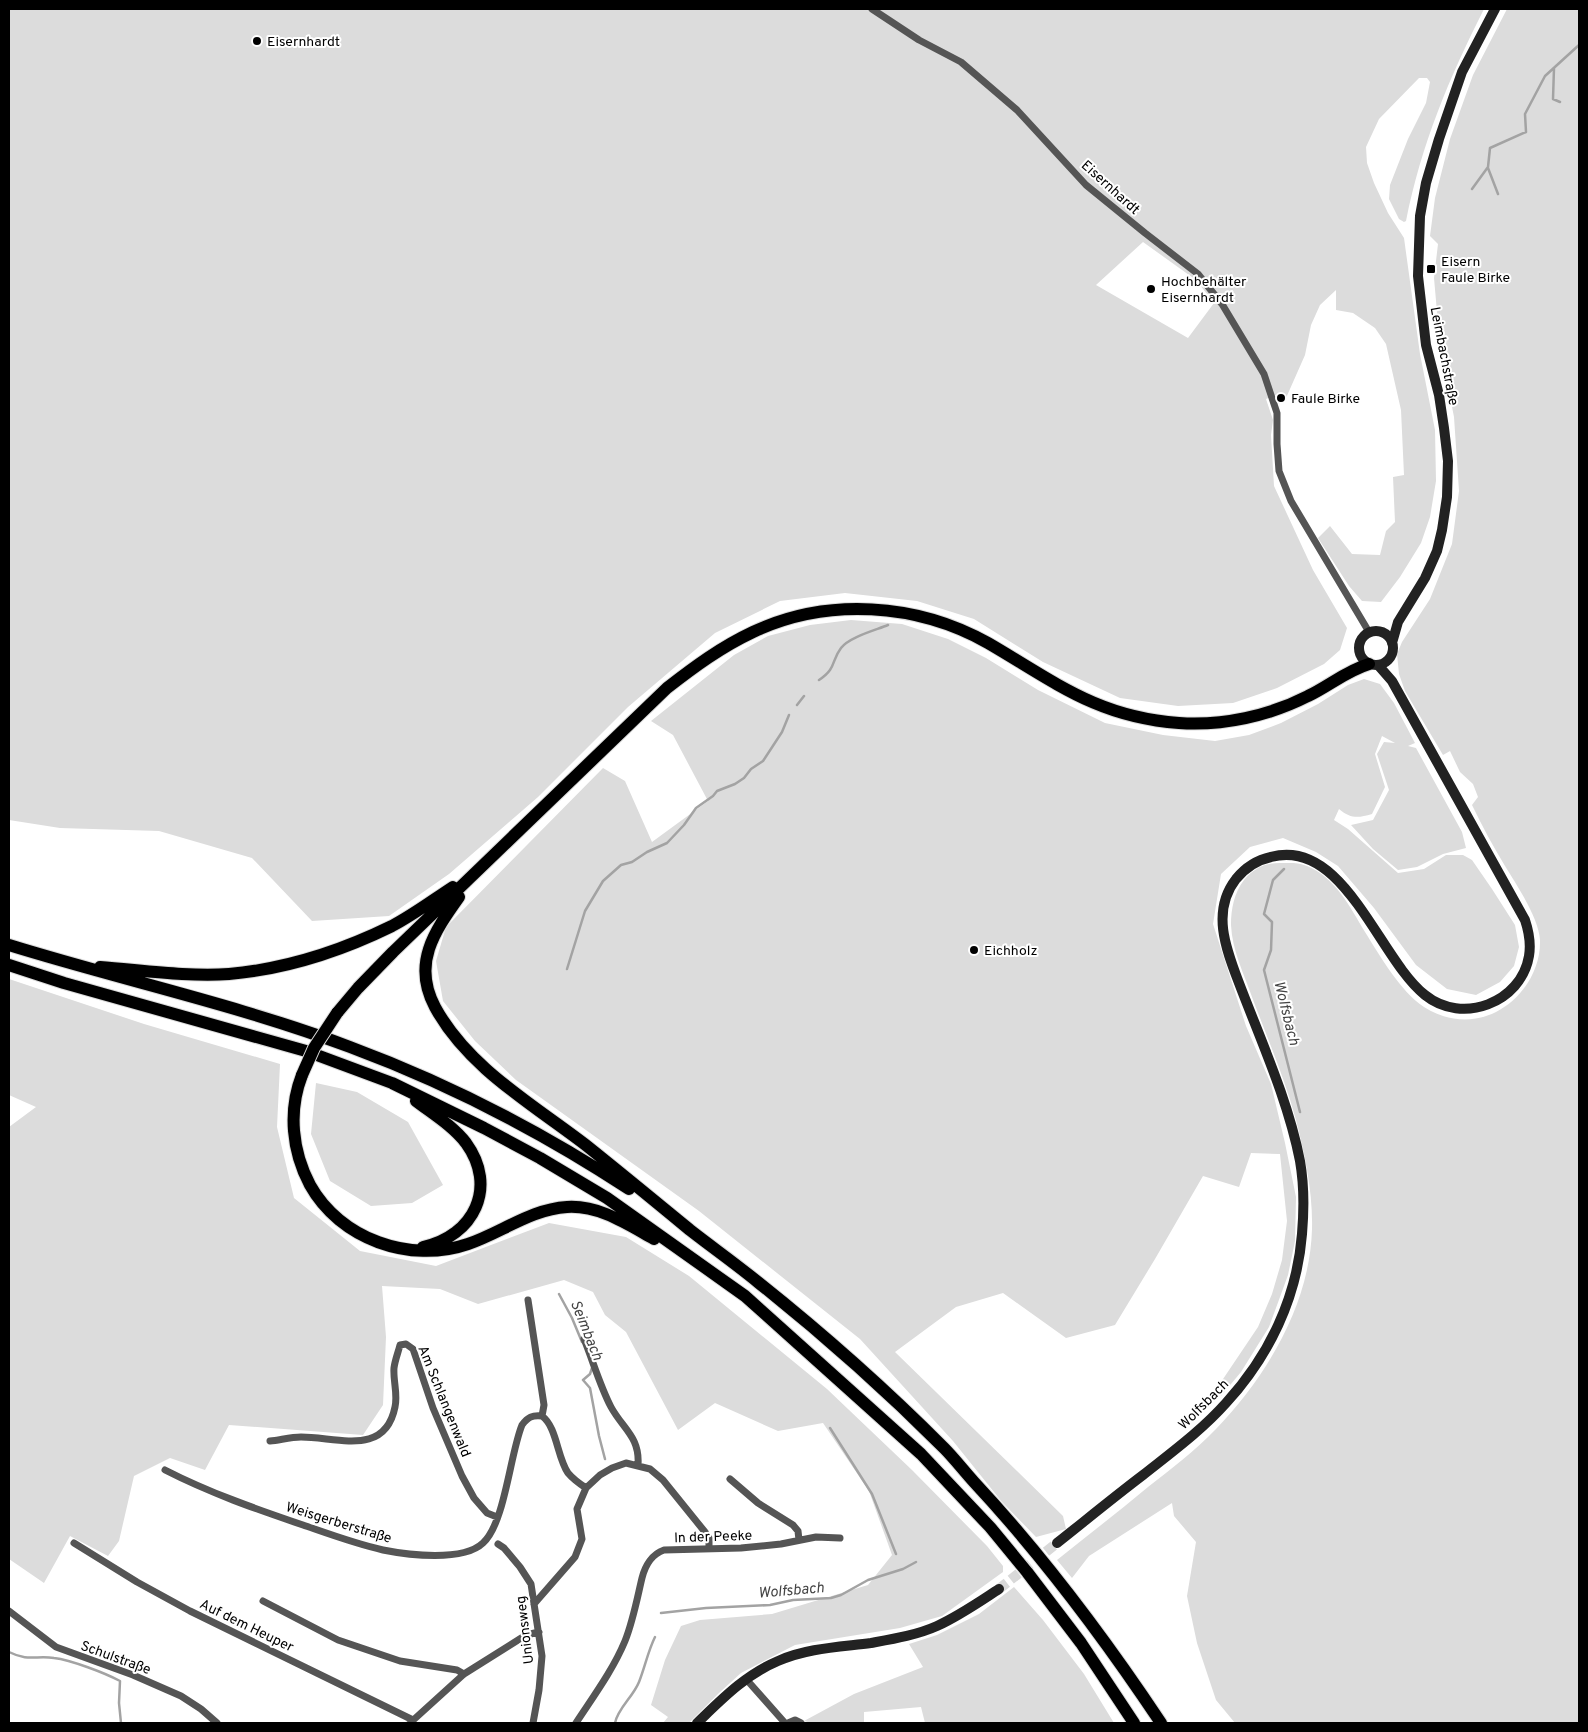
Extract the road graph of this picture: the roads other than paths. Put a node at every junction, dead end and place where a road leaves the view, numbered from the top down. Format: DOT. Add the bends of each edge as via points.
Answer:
graph roads {
  1 [pos="872,9"];
  2 [pos="1496,9"];
  3 [pos="1398,622"];
  4 [pos="1369,632"];
  5 [pos="1380,632"];
  6 [pos="1392,643"];
  7 [pos="1374,661"];
  8 [pos="480,869"];
  9 [pos="9,946"];
  10 [pos="71,964"];
  11 [pos="9,965"];
  12 [pos="392,1084"];
  13 [pos="692,1231"];
  14 [pos="409,1250"];
  15 [pos="716,1274"];
  16 [pos="528,1300"];
  17 [pos="584,1338"];
  18 [pos="542,1416"];
  19 [pos="270,1441"];
  20 [pos="638,1465"];
  21 [pos="166,1470"];
  22 [pos="730,1479"];
  23 [pos="586,1488"];
  24 [pos="497,1517"];
  25 [pos="840,1538"];
  26 [pos="799,1540"];
  27 [pos="74,1543"];
  28 [pos="1057,1543"];
  29 [pos="498,1544"];
  30 [pos="709,1549"];
  31 [pos="1000,1589"];
  32 [pos="263,1601"];
  33 [pos="534,1604"];
  34 [pos="9,1611"];
  35 [pos="539,1632"];
  36 [pos="464,1674"];
  37 [pos="746,1679"];
  38 [pos="412,1722"];
  39 [pos="217,1723"];
  40 [pos="533,1723"];
  41 [pos="576,1723"];
  42 [pos="697,1723"];
  43 [pos="786,1723"];
  44 [pos="801,1723"];
  45 [pos="1134,1723"];
  46 [pos="1161,1723"];
  1 -- 4 [label="street, Eisernhardt" via="961,62 1017,110 1086,184 1198,274 1222,304 1264,374 1273,398 1277,413 1279,471 1291,501"];
  2 -- 3 [label="main road, Leimbachstraße" via="1462,72 1426,183 1420,216 1418,276 1421,308 1444,428 1448,461 1447,497 1436,551 1425,578"];
  3 -- 5 [label="main road, Leimbachstraße"];
  3 -- 6 [label="main road, Leimbachstraße"];
  4 -- 5 [label="main road, Leimbachstraße"];
  4 -- 7 [label="main road" via="1359,644"];
  5 -- 6 [label="main road"];
  6 -- 7 [label="main road, Leimbachstraße" via="1392,654"];
  7 -- 8 [label="highway" via="1268,713 1204,723 1158,721 1092,703 966,632 927,618 872,609 823,611 799,616 753,632 687,672"];
  7 -- 28 [label="main road, Wolfsbach" via="1392,681 1525,920 1530,945 1525,970 1511,990 1490,1004 1466,1010 1438,1004 1407,977 1337,878 1314,861 1298,856 1275,855 1262,859 1240,874 1226,897 1222,923 1229,956 1288,1113 1301,1165 1303,1218 1301,1251 1294,1283 1284,1314 1267,1347 1226,1403 1188,1439"];
  8 -- 10 [label="highway" via="393,925 339,950 276,967 228,974"];
  8 -- 13 [label="highway" via="440,923 429,947 426,980 436,1009 458,1039 496,1076"];
  8 -- 14 [label="highway, bridge" via="374,971 338,1013 314,1048 296,1096 294,1125 299,1157 312,1188 333,1214 360,1234"];
  9 -- 10 [label="highway"];
  10 -- 13 [label="highway" via="240,1011 397,1065 549,1141"];
  11 -- 12 [label="highway" via="306,1051"];
  12 -- 14 [label="highway" via="460,1136 474,1156 480,1178 476,1208 460,1230 434,1244"];
  12 -- 15 [label="highway" via="540,1158 607,1198"];
  13 -- 46 [label="highway" via="820,1333 945,1449 1004,1513 1047,1567"];
  14 -- 15 [label="highway" via="448,1250 532,1215 566,1207 583,1208 616,1218"];
  15 -- 45 [label="highway" via="746,1296 921,1454 983,1520 1081,1643"];
  16 -- 18 [label="street" via="544,1405"];
  17 -- 20 [label="street" via="611,1407 635,1442"];
  18 -- 23 [label="street" via="549,1423 569,1473"];
  18 -- 24 [label="street, Weisgerberstraße" via="527,1418 522,1425"];
  19 -- 24 [label="street, Am Schlangenwald" via="300,1437 358,1441 380,1433 393,1417 396,1404 394,1368 400,1346 406,1344 413,1349 462,1476 474,1498 487,1513"];
  20 -- 23 [label="street" via="626,1463 612,1468"];
  20 -- 30 [label="street" via="650,1469 662,1480 705,1532"];
  21 -- 24 [label="street, Weisgerberstraße" via="232,1501 382,1550 437,1555 461,1553 484,1543"];
  22 -- 26 [label="street" via="758,1503 793,1525"];
  23 -- 33 [label="street" via="578,1509 582,1528 580,1548"];
  25 -- 26 [label="street, In der Peeke"];
  26 -- 30 [label="street, In der Peeke"];
  27 -- 38 [label="street, Auf dem Heuper" via="190,1611"];
  29 -- 33 [label="street, Unionsweg" via="531,1584"];
  30 -- 41 [label="street, In der Peeke" via="664,1550 650,1561 642,1575 620,1654"];
  31 -- 37 [label="main road" via="936,1626 907,1636 794,1655"];
  32 -- 36 [label="street" via="338,1640 400,1661 457,1670"];
  33 -- 35 [label="street, Unionsweg"];
  34 -- 39 [label="street, Schulstraße" via="56,1647 181,1696"];
  35 -- 36 [label="street" via="526,1635"];
  35 -- 40 [label="street, Unionsweg" via="542,1656"];
  36 -- 38 [label="street"];
  37 -- 42 [label="main road"];
  37 -- 43 [label="street"];
  43 -- 44 [label="street" via="795,1720"];
}
